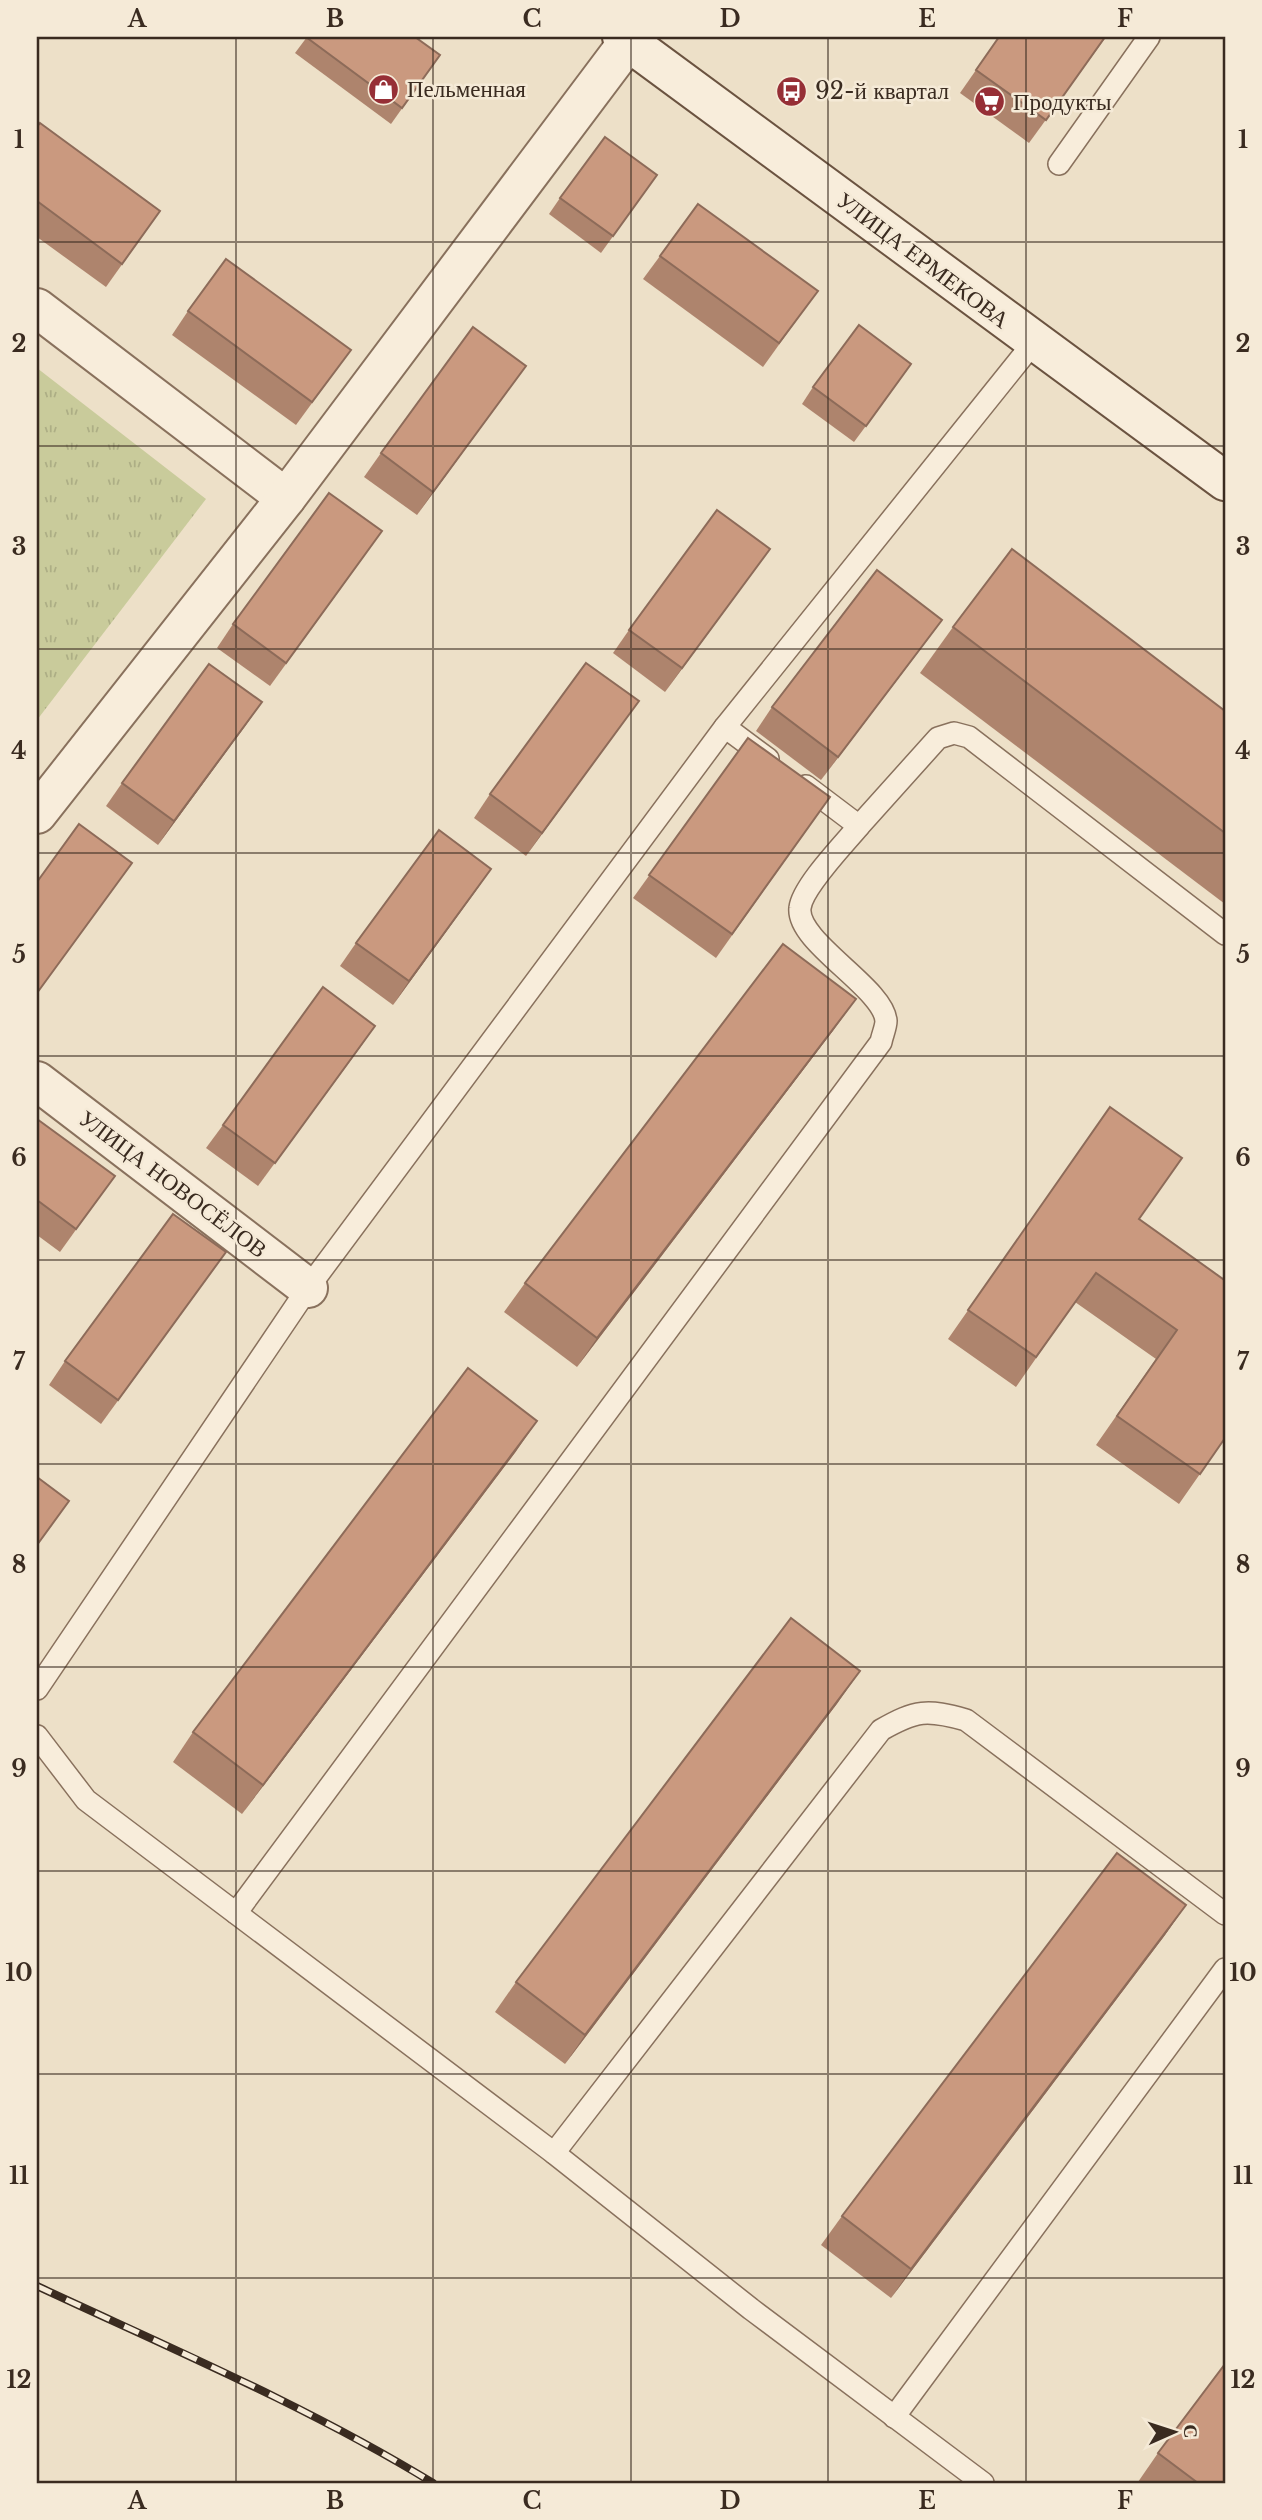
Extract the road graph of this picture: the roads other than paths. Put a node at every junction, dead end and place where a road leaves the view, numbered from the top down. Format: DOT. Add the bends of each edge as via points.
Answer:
graph roads {
  1 [pos="1149,37"];
  2 [pos="625,39"];
  3 [pos="1059,164"];
  4 [pos="37,308"];
  5 [pos="1034,342"];
  6 [pos="1225,481"];
  7 [pos="286,498"];
  8 [pos="725,727"];
  9 [pos="37,814"];
  10 [pos="859,826"];
  11 [pos="1225,934"];
  12 [pos="37,1081"];
  13 [pos="308,1288"];
  14 [pos="37,1689"];
  15 [pos="37,1736"];
  16 [pos="236,1913"];
  17 [pos="1225,1914"];
  18 [pos="1225,1969"];
  19 [pos="554,2153"];
  20 [pos="894,2417"];
  21 [pos="984,2483"];
  1 -- 3 [label="lane"];
  2 -- 5 [label="street, УЛИЦА ЕРМЕКОВА"];
  2 -- 7 [label="street"];
  4 -- 7 [label="street"];
  5 -- 6 [label="street, УЛИЦА ЕРМЕКОВА"];
  5 -- 8 [label="lane"];
  7 -- 9 [label="street"];
  8 -- 10 [label="lane"];
  8 -- 13 [label="lane"];
  10 -- 11 [label="lane" via="938,738 954,733 970,737"];
  10 -- 16 [label="lane" via="806,890 799,909 806,930 880,1004 886,1021 881,1042"];
  12 -- 13 [label="street, УЛИЦА НОВОСЁЛОВ"];
  13 -- 14 [label="lane"];
  15 -- 16 [label="lane" via="86,1800"];
  16 -- 19 [label="lane"];
  17 -- 19 [label="lane" via="966,1720 938,1712 908,1715 881,1730"];
  18 -- 20 [label="lane"];
  19 -- 20 [label="lane"];
  20 -- 21 [label="lane"];
}
